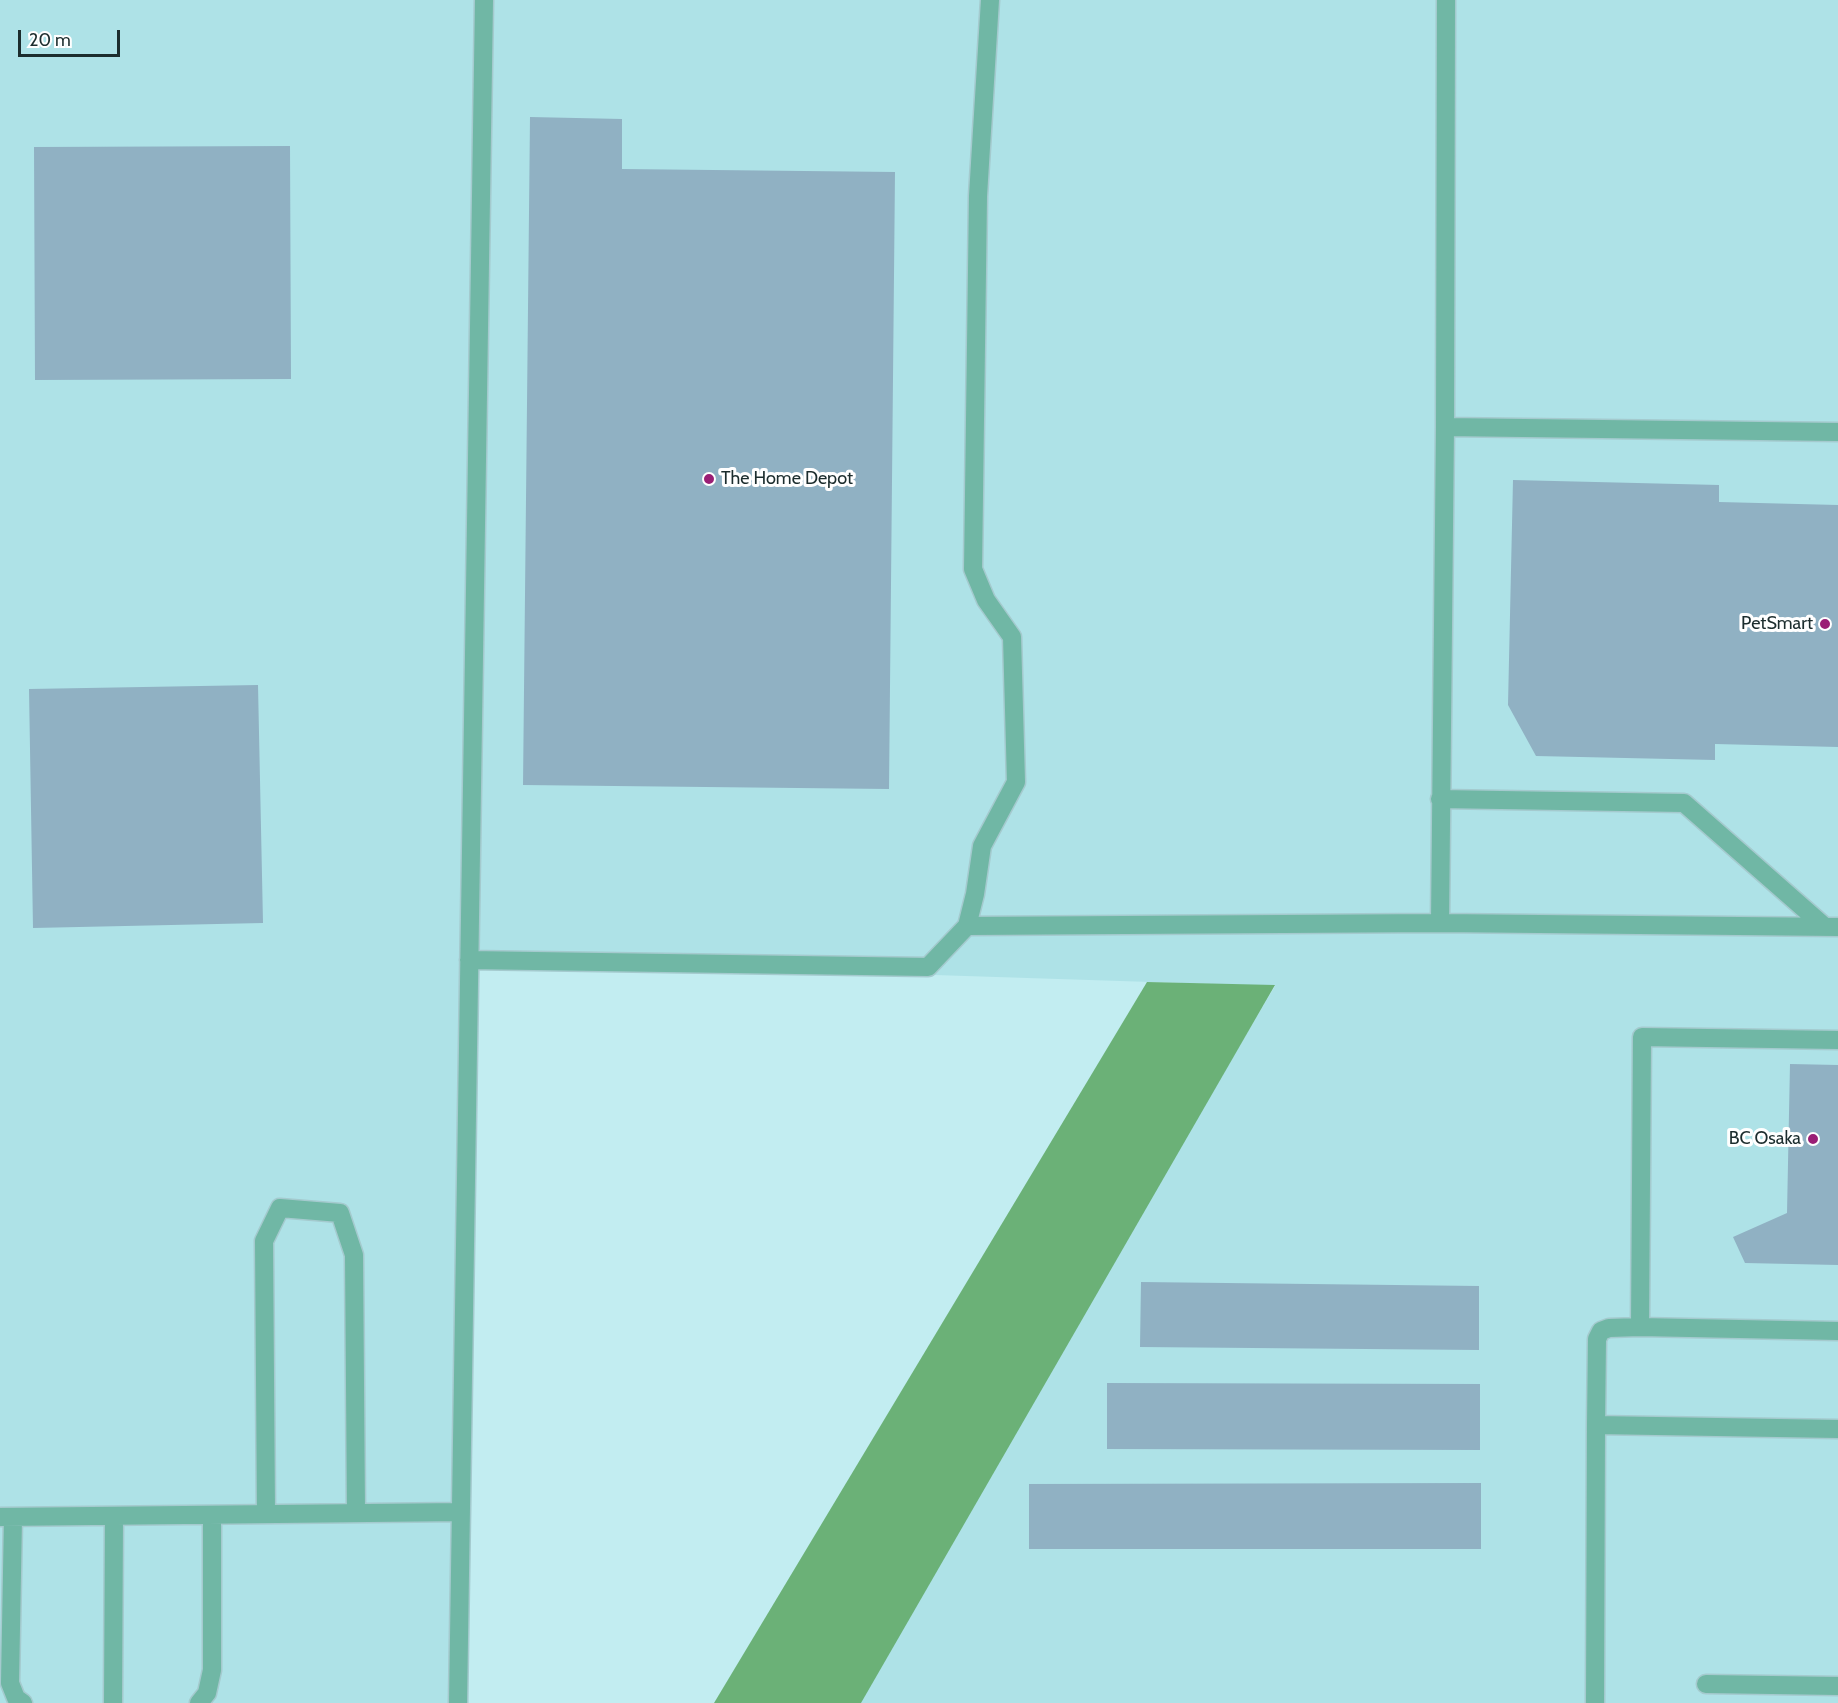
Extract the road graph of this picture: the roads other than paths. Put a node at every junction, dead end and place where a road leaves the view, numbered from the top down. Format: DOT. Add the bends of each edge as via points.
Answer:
graph roads {
  1 [pos="484,0"];
  2 [pos="990,0"];
  3 [pos="1446,0"];
  4 [pos="1445,427"];
  5 [pos="1838,432"];
  6 [pos="1440,799"];
  7 [pos="1440,923"];
  8 [pos="967,926"];
  9 [pos="1832,927"];
  10 [pos="469,960"];
  11 [pos="1838,1040"];
  12 [pos="1640,1327"];
  13 [pos="1838,1331"];
  14 [pos="1596,1425"];
  15 [pos="1838,1430"];
  16 [pos="461,1512"];
  17 [pos="356,1513"];
  18 [pos="266,1514"];
  19 [pos="212,1515"];
  20 [pos="114,1516"];
  21 [pos="6,1517"];
  22 [pos="1706,1684"];
  23 [pos="1838,1686"];
  24 [pos="23,1703"];
  25 [pos="113,1703"];
  26 [pos="199,1703"];
  27 [pos="458,1703"];
  28 [pos="1594,1703"];
  1 -- 10 [label="lane"];
  2 -- 8 [label="lane" via="978,196 973,569 986,600 1012,637 1016,782 982,846"];
  3 -- 4 [label="lane"];
  4 -- 5 [label="lane"];
  4 -- 6 [label="lane"];
  6 -- 7 [label="lane"];
  6 -- 9 [label="lane" via="1684,802"];
  7 -- 8 [label="lane"];
  7 -- 9 [label="lane"];
  8 -- 10 [label="lane" via="928,967"];
  10 -- 16 [label="lane"];
  11 -- 12 [label="lane" via="1642,1037"];
  12 -- 13 [label="lane"];
  12 -- 14 [label="lane" via="1601,1331 1597,1340"];
  14 -- 15 [label="lane"];
  14 -- 28 [label="lane"];
  16 -- 17 [label="lane"];
  16 -- 27 [label="lane"];
  17 -- 18 [label="lane"];
  17 -- 18 [label="lane" via="354,1255 340,1213 280,1208 264,1241"];
  18 -- 19 [label="lane"];
  19 -- 20 [label="lane"];
  19 -- 26 [label="lane" via="212,1670 207,1693"];
  20 -- 21 [label="lane"];
  20 -- 25 [label="lane"];
  21 -- 24 [label="lane" via="10,1683 16,1698"];
  22 -- 23 [label="lane"];
}
